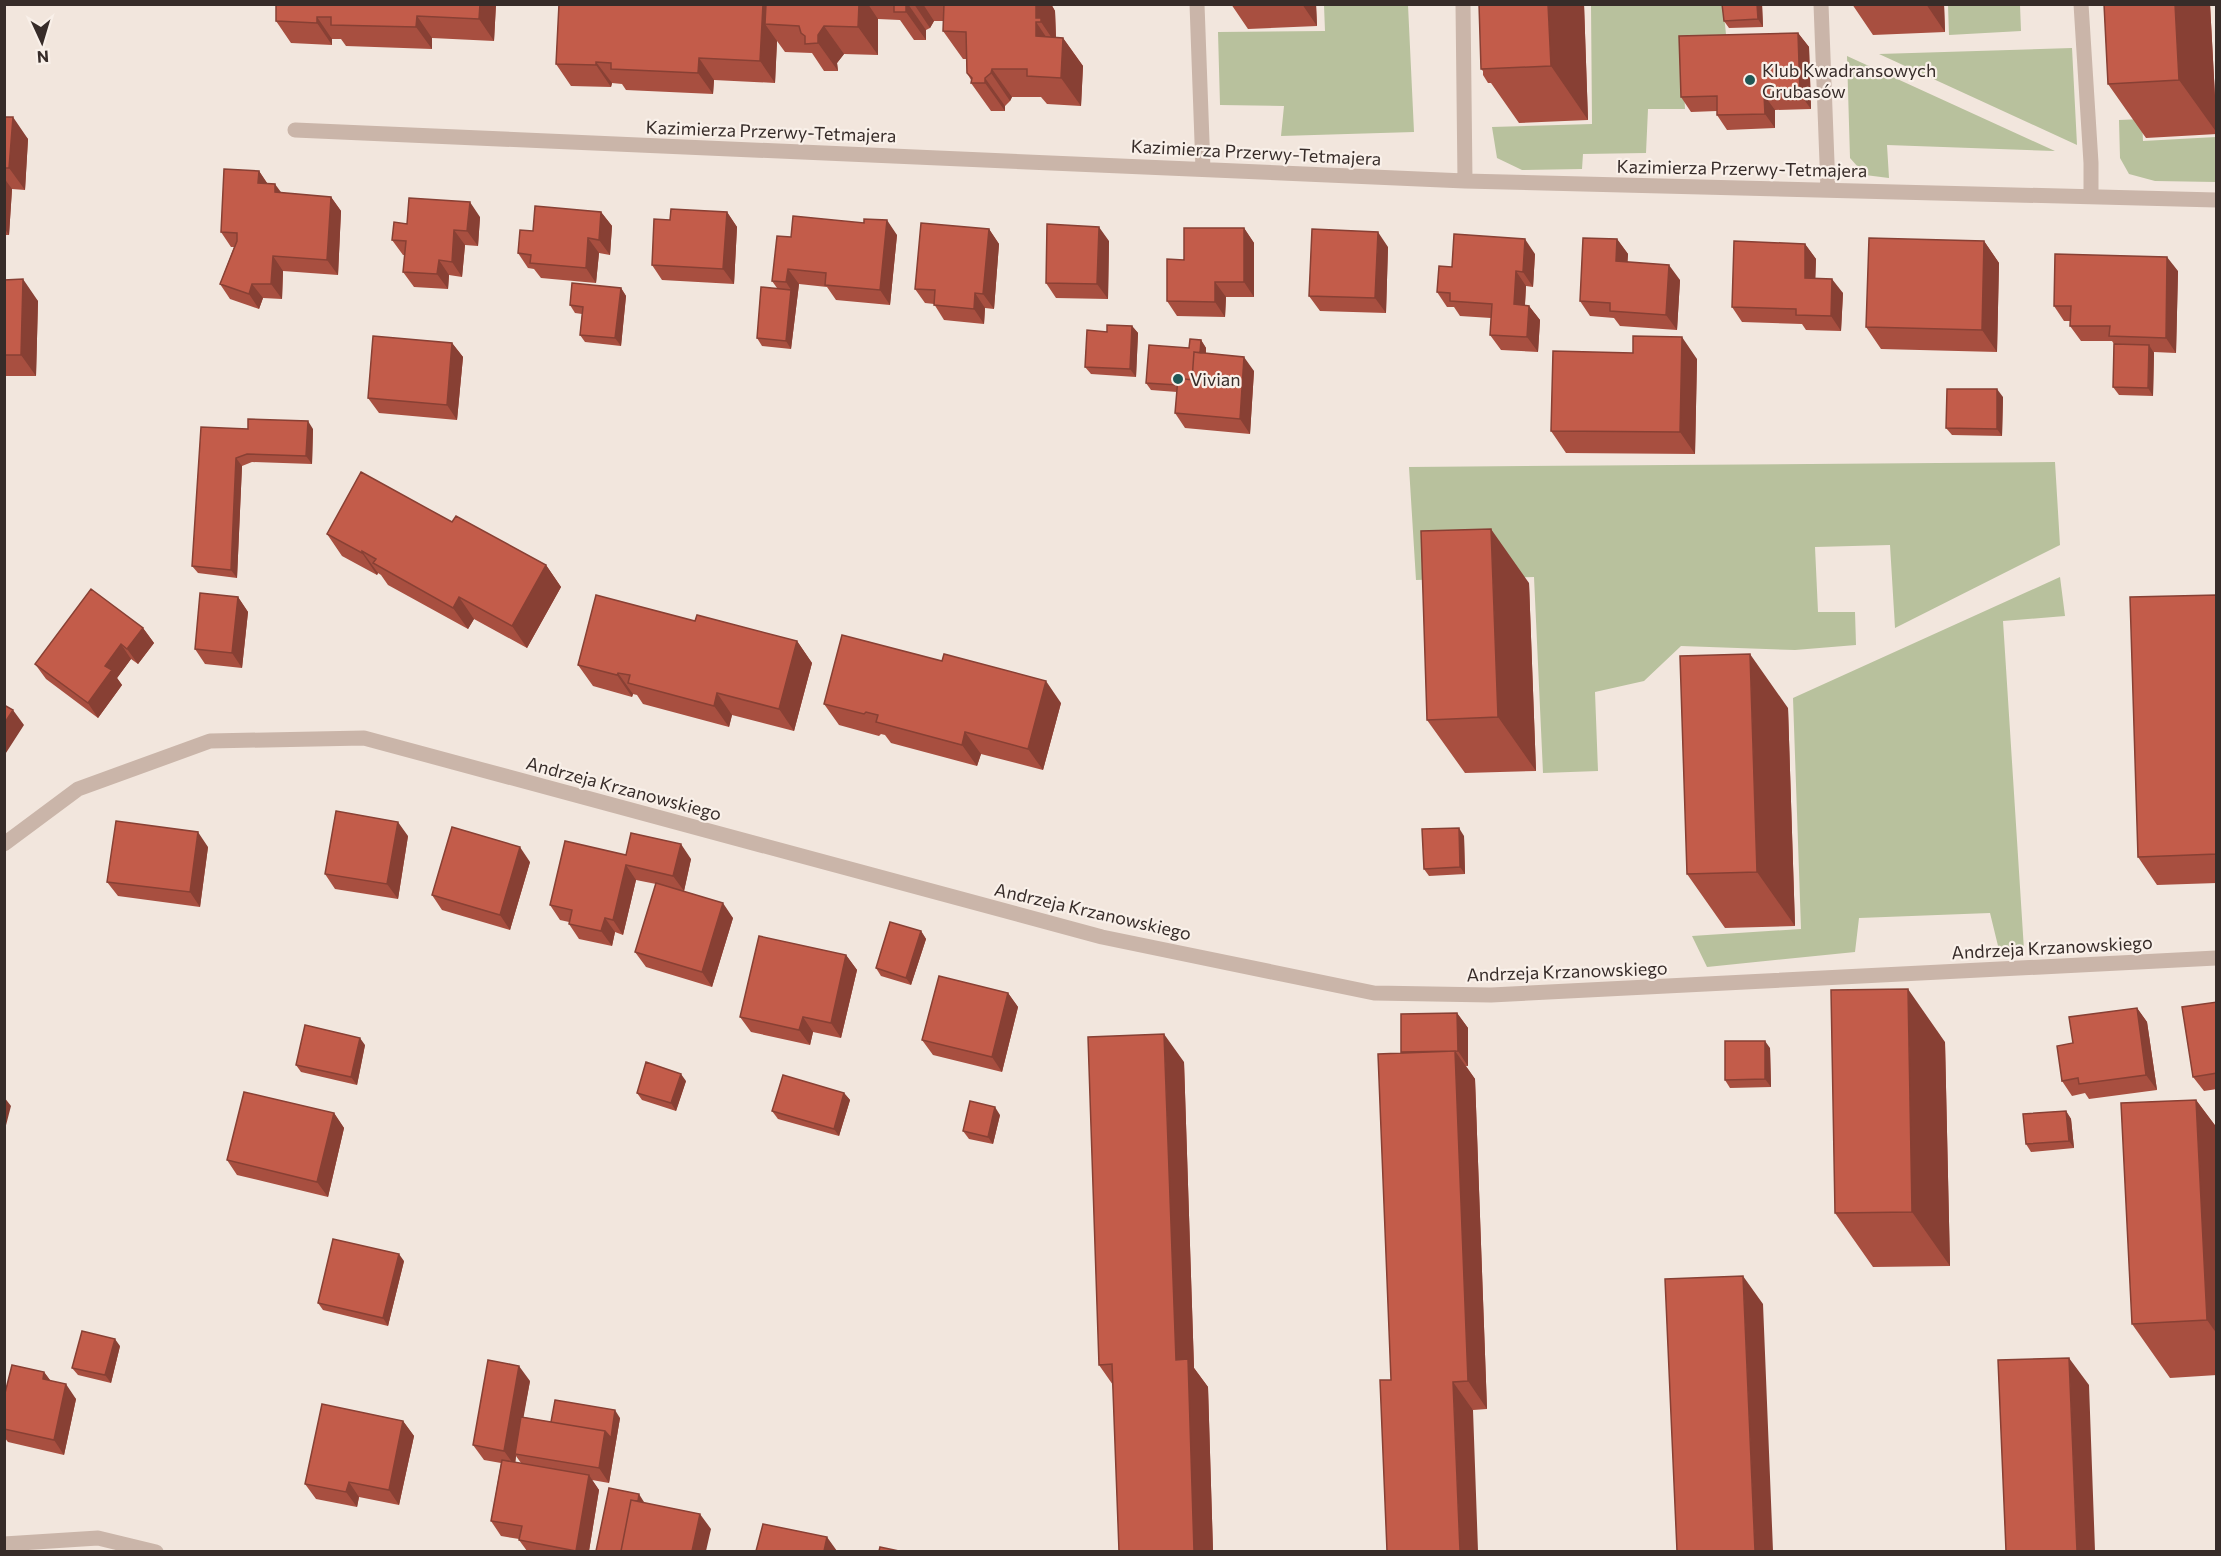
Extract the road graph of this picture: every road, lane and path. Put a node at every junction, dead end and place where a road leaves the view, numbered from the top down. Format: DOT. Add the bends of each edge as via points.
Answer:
graph roads {
  1 [pos="1197,4"];
  2 [pos="1463,4"];
  3 [pos="1821,4"];
  4 [pos="2081,4"];
  5 [pos="295,130"];
  6 [pos="1203,169"];
  7 [pos="1465,180"];
  8 [pos="1828,189"];
  9 [pos="2091,195"];
  10 [pos="2217,200"];
  11 [pos="4,844"];
  12 [pos="2217,958"];
  13 [pos="4,1544"];
  14 [pos="156,1551"];
  1 -- 6 [label="street"];
  2 -- 7 [label="street"];
  3 -- 8 [label="street"];
  4 -- 9 [label="street"];
  5 -- 6 [label="street, Kazimierza Przerwy-Tetmajera"];
  6 -- 7 [label="street, Kazimierza Przerwy-Tetmajera"];
  7 -- 8 [label="street, Kazimierza Przerwy-Tetmajera"];
  8 -- 9 [label="street, Kazimierza Przerwy-Tetmajera"];
  9 -- 10 [label="street, Kazimierza Przerwy-Tetmajera"];
  11 -- 12 [label="street, Andrzeja Krzanowskiego" via="78,789 210,741 364,738 1101,937 1374,993 1502,994"];
  13 -- 14 [label="street" via="98,1538"];
}
